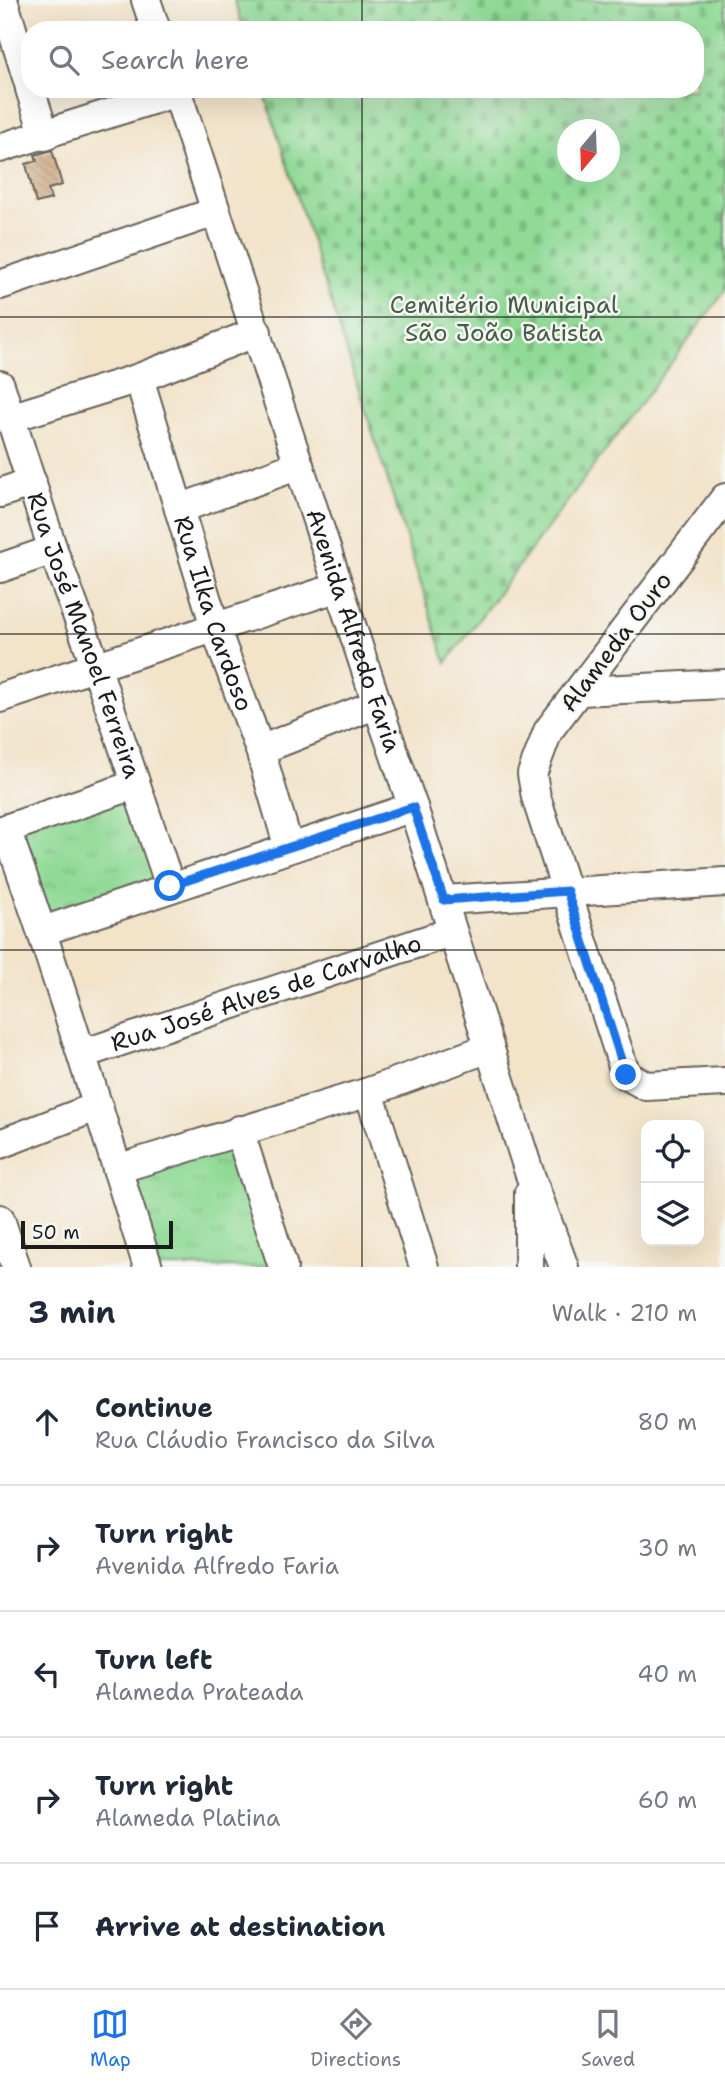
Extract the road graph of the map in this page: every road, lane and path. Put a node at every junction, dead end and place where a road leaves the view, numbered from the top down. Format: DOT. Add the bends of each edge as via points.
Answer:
graph roads {
  1 [pos="3,0"];
  2 [pos="146,0"];
  3 [pos="153,21"];
  4 [pos="21,59"];
  5 [pos="33,98"];
  6 [pos="156,98"];
  7 [pos="179,98"];
  8 [pos="45,136"];
  9 [pos="0,148"];
  10 [pos="215,212"];
  11 [pos="0,285"];
  12 [pos="257,332"];
  13 [pos="139,378"];
  14 [pos="0,385"];
  15 [pos="13,417"];
  16 [pos="299,465"];
  17 [pos="32,482"];
  18 [pos="0,493"];
  19 [pos="725,498"];
  20 [pos="179,509"];
  21 [pos="52,550"];
  22 [pos="0,568"];
  23 [pos="339,587"];
  24 [pos="216,630"];
  25 [pos="96,666"];
  26 [pos="725,684"];
  27 [pos="581,691"];
  28 [pos="0,698"];
  29 [pos="377,704"];
  30 [pos="260,750"];
  31 [pos="134,786"];
  32 [pos="413,807"];
  33 [pos="3,830"];
  34 [pos="289,848"];
  35 [pos="725,881"];
  36 [pos="170,886"];
  37 [pos="567,891"];
  38 [pos="444,900"];
  39 [pos="43,931"];
  40 [pos="451,932"];
  41 [pos="489,1048"];
  42 [pos="82,1054"];
  43 [pos="725,1082"];
  44 [pos="369,1092"];
  45 [pos="96,1107"];
  46 [pos="239,1130"];
  47 [pos="0,1144"];
  48 [pos="117,1169"];
  49 [pos="529,1172"];
  50 [pos="0,1219"];
  51 [pos="274,1265"];
  52 [pos="16,1267"];
  53 [pos="148,1267"];
  54 [pos="424,1267"];
  55 [pos="529,1267"];
  56 [pos="564,1267"];
  1 -- 4 [label="street"];
  2 -- 3 [label="street"];
  5 -- 8 [label="street"];
  6 -- 8 [label="street"];
  7 -- 10 [label="street, Avenida Alfredo Faria"];
  8 -- 9 [label="street"];
  10 -- 11 [label="street"];
  10 -- 12 [label="street, Avenida Alfredo Faria"];
  12 -- 13 [label="street"];
  12 -- 16 [label="street, Avenida Alfredo Faria"];
  13 -- 15 [label="street"];
  13 -- 20 [label="street, Rua Ilka Cardoso"];
  14 -- 15 [label="street, Rua José Manoel Ferreira"];
  15 -- 17 [label="street, Rua José Manoel Ferreira"];
  16 -- 20 [label="street"];
  16 -- 23 [label="street, Avenida Alfredo Faria"];
  17 -- 18 [label="street"];
  17 -- 21 [label="street, Rua José Manoel Ferreira"];
  19 -- 27 [label="street, Alameda Ouro"];
  20 -- 24 [label="street, Rua Ilka Cardoso"];
  21 -- 22 [label="street"];
  21 -- 25 [label="street, Rua José Manoel Ferreira"];
  23 -- 24 [label="street"];
  23 -- 29 [label="street, Avenida Alfredo Faria"];
  24 -- 25 [label="street"];
  24 -- 30 [label="street, Rua Ilka Cardoso"];
  25 -- 28 [label="street"];
  25 -- 31 [label="street, Rua José Manoel Ferreira"];
  26 -- 27 [label="street"];
  27 -- 37 [label="street, Alameda Ouro" via="548,731 532,774"];
  29 -- 30 [label="street"];
  29 -- 32 [label="street, Avenida Alfredo Faria"];
  30 -- 34 [label="street, Rua Ilka Cardoso"];
  31 -- 33 [label="street"];
  31 -- 36 [label="street, Rua José Manoel Ferreira"];
  32 -- 34 [label="street"];
  32 -- 38 [label="street, Avenida Alfredo Faria"];
  33 -- 39 [label="street"];
  34 -- 36 [label="street"];
  35 -- 37 [label="street"];
  36 -- 39 [label="street"];
  37 -- 38 [label="street"];
  37 -- 43 [label="street, Alameda Ouro" via="626,1075 646,1086"];
  38 -- 40 [label="street, Avenida Alfredo Faria"];
  39 -- 42 [label="street"];
  40 -- 41 [label="street, Avenida Alfredo Faria"];
  40 -- 42 [label="street, Rua José Alves de Carvalho"];
  41 -- 44 [label="street"];
  41 -- 49 [label="street, Avenida Alfredo Faria"];
  42 -- 45 [label="street"];
  44 -- 46 [label="street"];
  44 -- 54 [label="street"];
  45 -- 47 [label="street"];
  45 -- 48 [label="street"];
  46 -- 48 [label="street"];
  46 -- 51 [label="street"];
  48 -- 53 [label="street"];
  49 -- 55 [label="street, Avenida Alfredo Faria"];
  49 -- 56 [label="street, Avenida Alfredo Faria"];
  50 -- 52 [label="street"];
}
